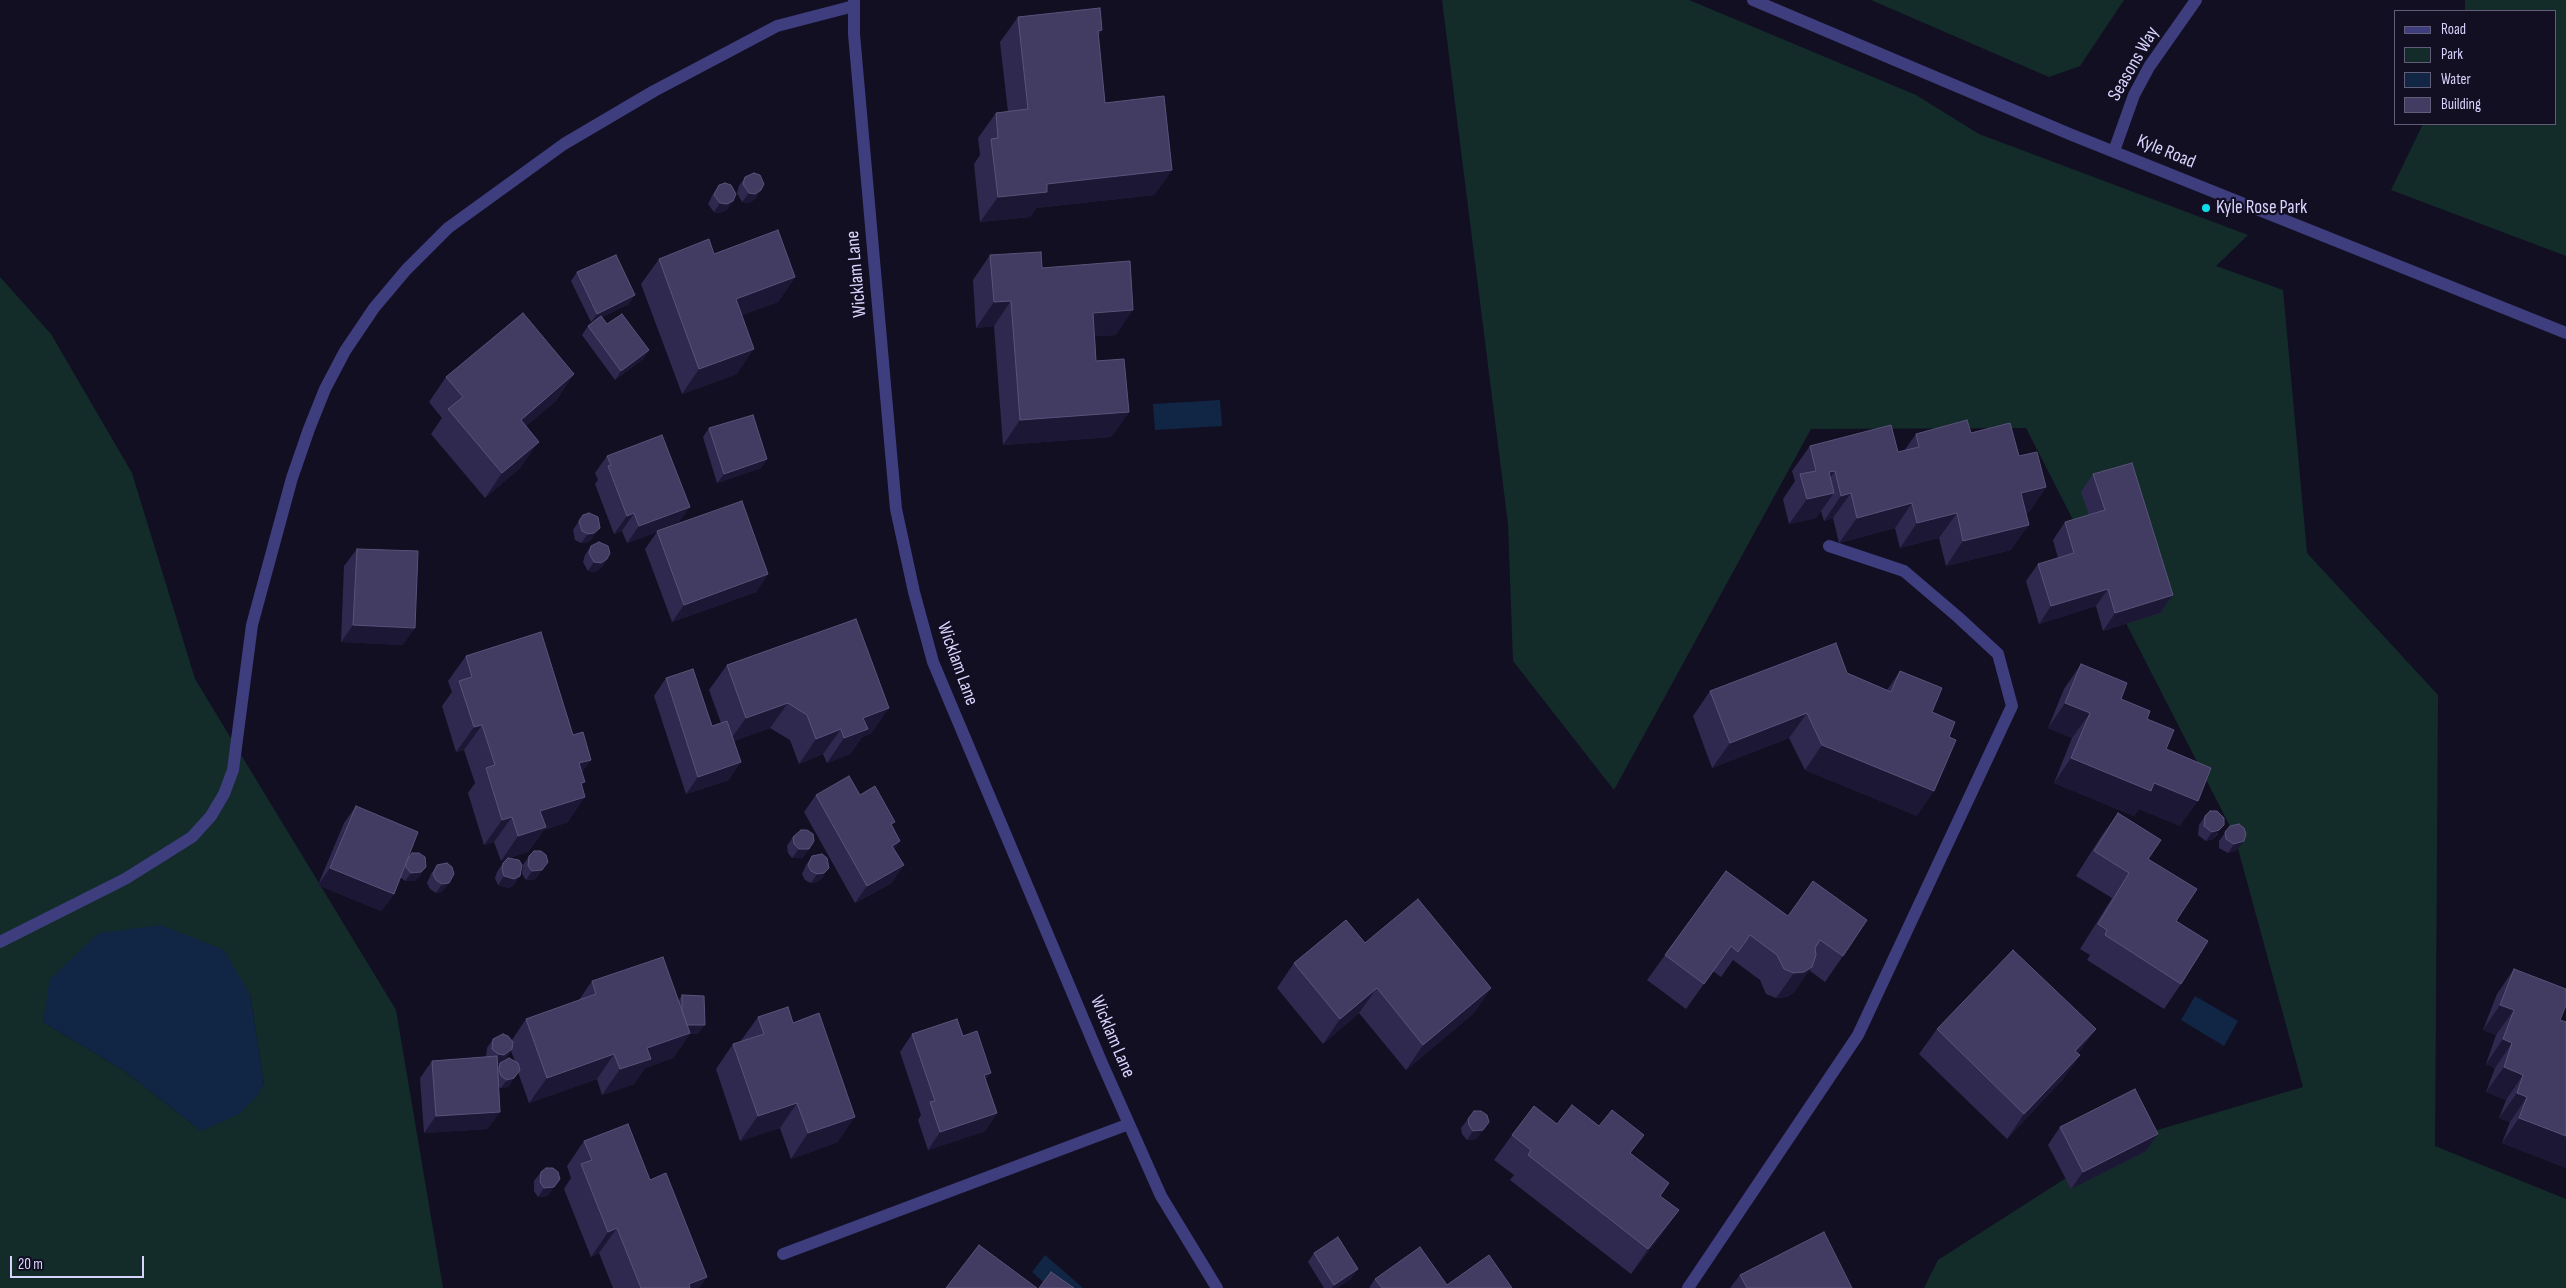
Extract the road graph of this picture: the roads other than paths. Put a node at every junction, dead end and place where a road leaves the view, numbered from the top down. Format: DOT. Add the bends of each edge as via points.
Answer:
graph roads {
  1 [pos="1753,0"];
  2 [pos="2196,0"];
  3 [pos="854,3"];
  4 [pos="2114,151"];
  5 [pos="2566,333"];
  6 [pos="1829,546"];
  7 [pos="0,942"];
  8 [pos="1129,1124"];
  9 [pos="783,1254"];
  10 [pos="1217,1288"];
  11 [pos="1688,1288"];
  1 -- 4 [label="street, Kyle Road"];
  2 -- 4 [label="street, Seasons Way" via="2149,67 2134,95"];
  3 -- 7 [label="street" via="777,26 654,91 564,144 455,222 406,270 374,308 345,351 309,429 292,478 252,625 233,770 211,816 192,836 125,879"];
  3 -- 8 [label="street, Wicklam Lane" via="854,34 896,509 914,592 933,662"];
  4 -- 5 [label="street, Kyle Road"];
  6 -- 11 [label="street" via="1904,571 1958,617 1998,654 2012,706 1858,1035"];
  8 -- 9 [label="street"];
  8 -- 10 [label="street, Wicklam Lane" via="1161,1196"];
}
